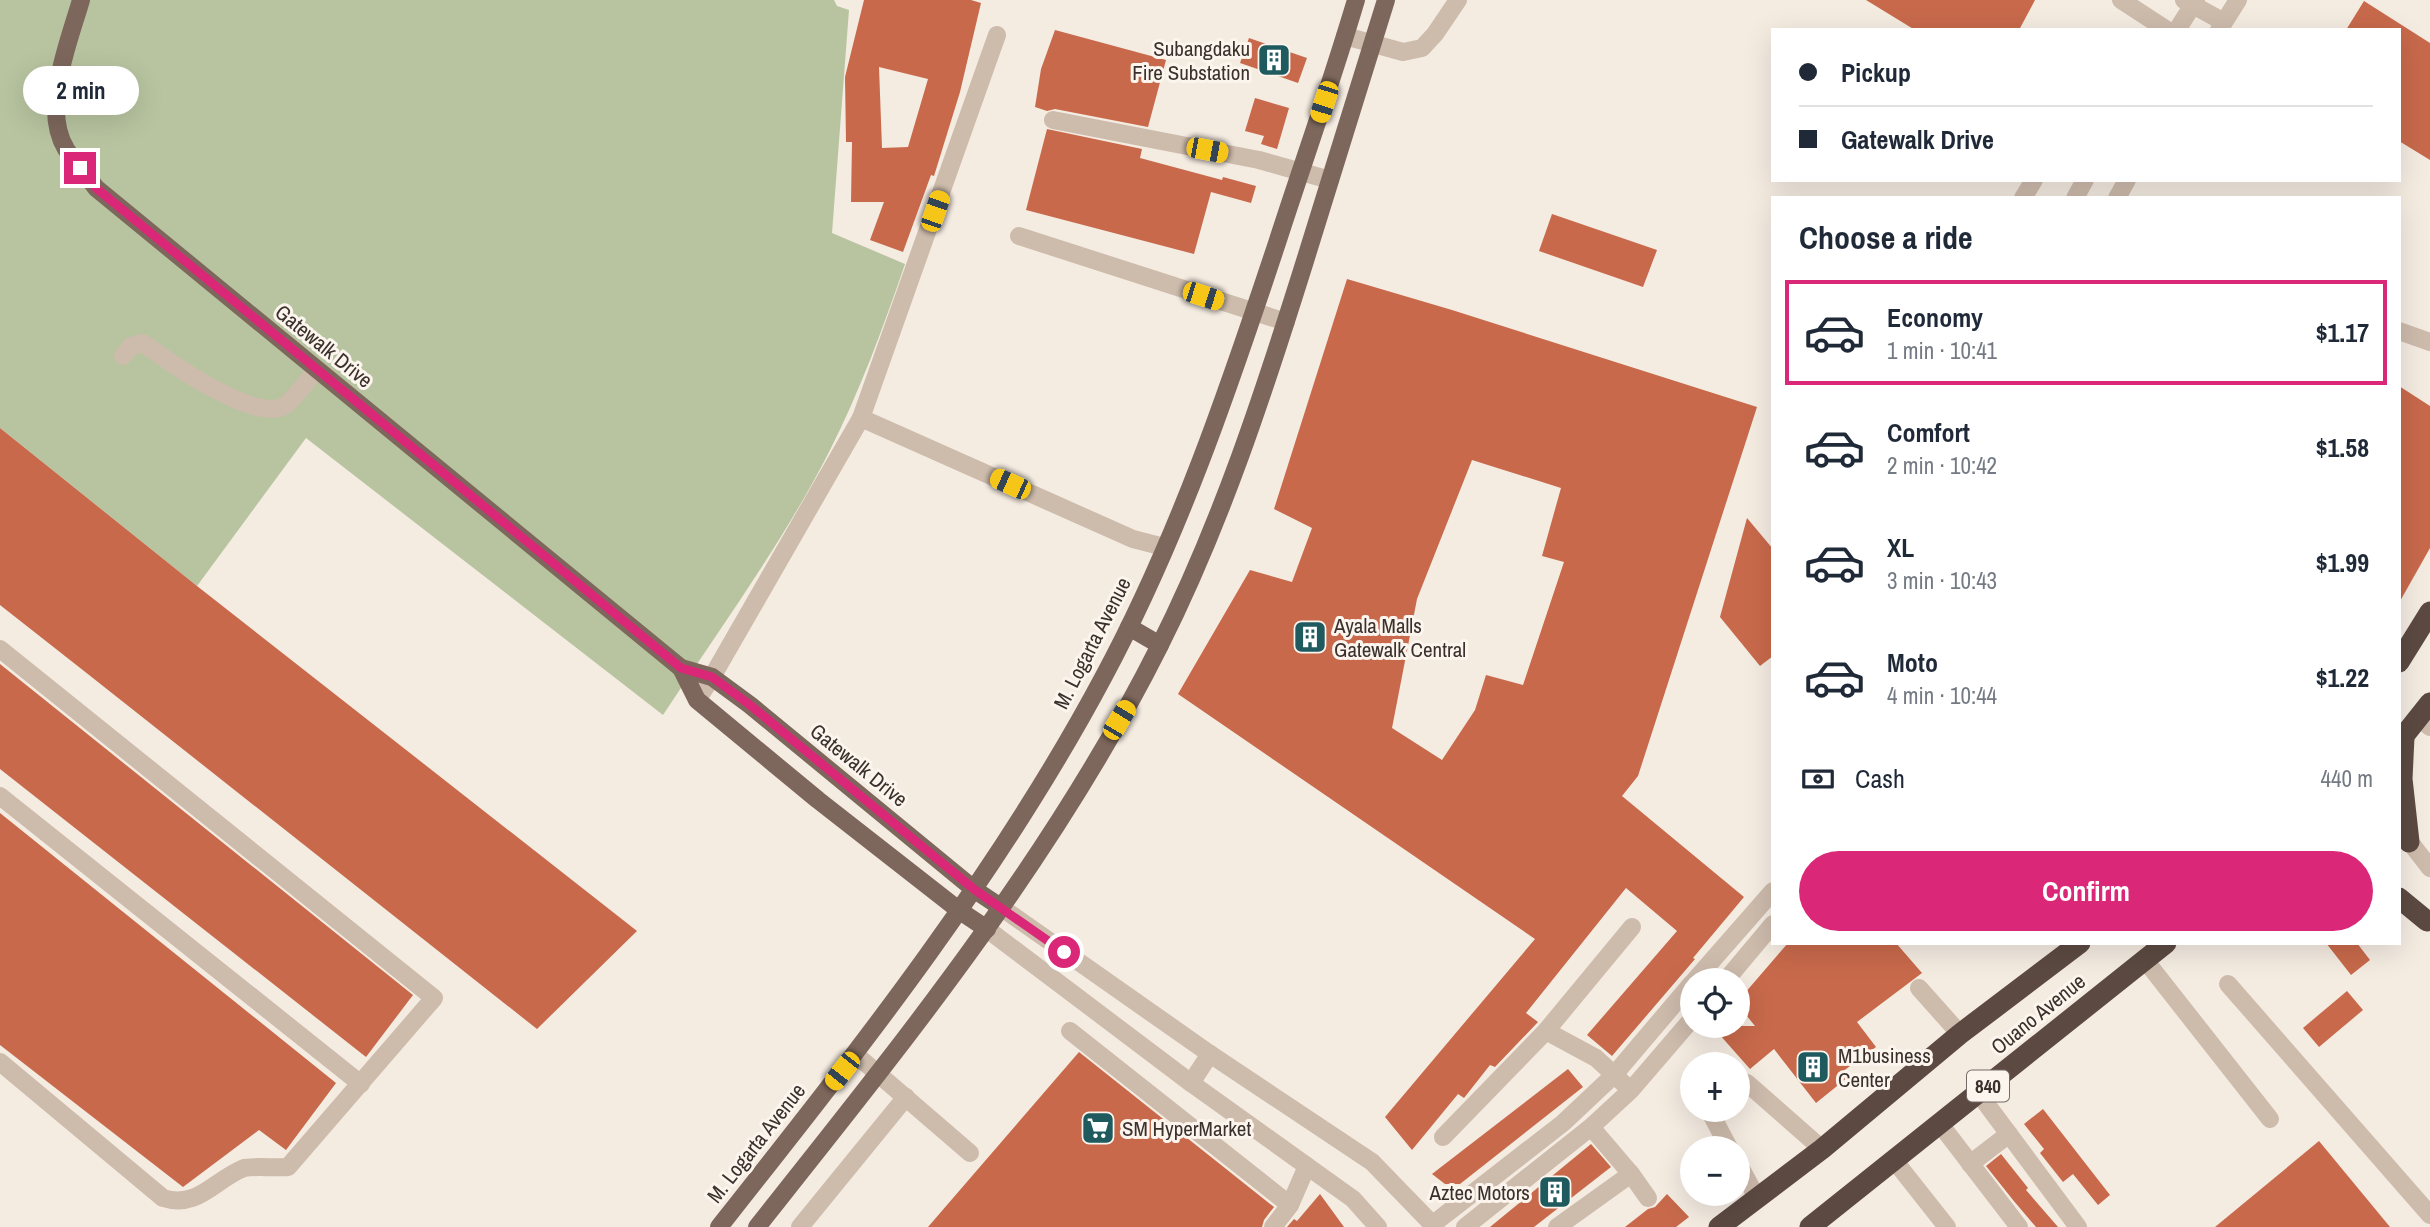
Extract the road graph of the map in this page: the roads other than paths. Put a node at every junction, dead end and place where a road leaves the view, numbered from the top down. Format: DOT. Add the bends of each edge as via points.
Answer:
graph roads {
  1 [pos="81,0"];
  2 [pos="1356,0"];
  3 [pos="1386,0"];
  4 [pos="1458,0"];
  5 [pos="2121,0"];
  6 [pos="2238,0"];
  7 [pos="2191,2"];
  8 [pos="2221,26"];
  9 [pos="2164,28"];
  10 [pos="2178,28"];
  11 [pos="997,35"];
  12 [pos="1345,36"];
  13 [pos="1373,44"];
  14 [pos="1053,120"];
  15 [pos="1300,172"];
  16 [pos="1330,180"];
  17 [pos="1019,236"];
  18 [pos="1254,312"];
  19 [pos="1286,322"];
  20 [pos="2401,332"];
  21 [pos="2430,342"];
  22 [pos="123,356"];
  23 [pos="317,370"];
  24 [pos="861,418"];
  25 [pos="1164,547"];
  26 [pos="2430,612"];
  27 [pos="1129,627"];
  28 [pos="1160,645"];
  29 [pos="0,649"];
  30 [pos="2401,659"];
  31 [pos="681,668"];
  32 [pos="712,677"];
  33 [pos="697,700"];
  34 [pos="2426,716"];
  35 [pos="2402,739"];
  36 [pos="0,796"];
  37 [pos="2404,835"];
  38 [pos="2430,868"];
  39 [pos="2401,889"];
  40 [pos="975,890"];
  41 [pos="1771,893"];
  42 [pos="2401,900"];
  43 [pos="1002,908"];
  44 [pos="960,911"];
  45 [pos="2428,923"];
  46 [pos="1771,926"];
  47 [pos="1632,927"];
  48 [pos="987,929"];
  49 [pos="2077,945"];
  50 [pos="2164,945"];
  51 [pos="2145,960"];
  52 [pos="1706,968"];
  53 [pos="1736,968"];
  54 [pos="2228,984"];
  55 [pos="1919,988"];
  56 [pos="1680,998"];
  57 [pos="1070,1031"];
  58 [pos="1546,1031"];
  59 [pos="1680,1033"];
  60 [pos="1960,1034"];
  61 [pos="855,1054"];
  62 [pos="1210,1054"];
  63 [pos="0,1062"];
  64 [pos="879,1073"];
  65 [pos="1614,1075"];
  66 [pos="1191,1083"];
  67 [pos="361,1084"];
  68 [pos="1750,1086"];
  69 [pos="1631,1090"];
  70 [pos="1979,1094"];
  71 [pos="906,1097"];
  72 [pos="2270,1119"];
  73 [pos="1940,1124"];
  74 [pos="1591,1127"];
  75 [pos="2009,1134"];
  76 [pos="1443,1136"];
  77 [pos="1822,1149"];
  78 [pos="970,1153"];
  79 [pos="1894,1160"];
  80 [pos="1970,1164"];
  81 [pos="1307,1166"];
  82 [pos="1631,1174"];
  83 [pos="1750,1185"];
  84 [pos="1648,1198"];
  85 [pos="1757,1198"];
  86 [pos="1290,1205"];
  87 [pos="2430,1215"];
  88 [pos="1434,1226"];
  89 [pos="719,1227"];
  90 [pos="757,1227"];
  91 [pos="800,1227"];
  92 [pos="1273,1227"];
  93 [pos="1378,1227"];
  94 [pos="1465,1227"];
  95 [pos="1557,1227"];
  96 [pos="1719,1227"];
  97 [pos="1810,1227"];
  98 [pos="1947,1227"];
  99 [pos="2019,1227"];
  100 [pos="2078,1227"];
  1 -- 23 [label="main road, Gatewalk Drive" via="60,75 55,114 65,147 96,188"];
  2 -- 12 [label="main road, M. Logarta Avenue"];
  3 -- 13 [label="main road"];
  4 -- 13 [label="street" via="1422,48 1403,52"];
  5 -- 9 [label="street"];
  6 -- 8 [label="street"];
  7 -- 8 [label="street"];
  7 -- 10 [label="street"];
  11 -- 24 [label="street"];
  12 -- 13 [label="street"];
  12 -- 15 [label="main road, M. Logarta Avenue"];
  13 -- 16 [label="main road"];
  14 -- 15 [label="street"];
  15 -- 16 [label="street"];
  15 -- 18 [label="main road, M. Logarta Avenue"];
  16 -- 19 [label="main road"];
  17 -- 18 [label="street"];
  18 -- 19 [label="street"];
  18 -- 25 [label="main road, M. Logarta Avenue" via="1209,442"];
  19 -- 28 [label="main road" via="1240,457"];
  20 -- 21 [label="street"];
  22 -- 23 [label="street" via="131,346 143,343 219,392 268,409 284,406"];
  23 -- 31 [label="main road, Gatewalk Drive"];
  24 -- 25 [label="street" via="1133,539"];
  24 -- 32 [label="street"];
  25 -- 27 [label="main road, M. Logarta Avenue"];
  26 -- 30 [label="highway"];
  27 -- 28 [label="main road"];
  27 -- 40 [label="main road, M. Logarta Avenue" via="1103,679"];
  28 -- 43 [label="main road" via="1055,827"];
  29 -- 67 [label="street" via="434,998"];
  31 -- 32 [label="main road, Gatewalk Drive"];
  31 -- 33 [label="main road, Gatewalk Drive"];
  32 -- 33 [label="street"];
  32 -- 40 [label="main road, Gatewalk Drive"];
  33 -- 44 [label="main road, Gatewalk Drive"];
  34 -- 35 [label="highway"];
  35 -- 37 [label="highway"];
  36 -- 67 [label="street"];
  37 -- 38 [label="street"];
  39 -- 45 [label="street"];
  40 -- 43 [label="main road, Gatewalk Drive"];
  40 -- 44 [label="main road, M. Logarta Avenue"];
  41 -- 52 [label="street"];
  42 -- 45 [label="highway"];
  43 -- 48 [label="main road"];
  43 -- 62 [label="street"];
  44 -- 48 [label="main road, Gatewalk Drive"];
  44 -- 61 [label="main road, M. Logarta Avenue"];
  46 -- 53 [label="street"];
  47 -- 58 [label="street"];
  48 -- 64 [label="main road"];
  48 -- 66 [label="street"];
  49 -- 60 [label="highway, Ouano Avenue"];
  50 -- 51 [label="highway, Ouano Avenue / 840"];
  51 -- 70 [label="highway, Ouano Avenue / 840"];
  51 -- 72 [label="street"];
  54 -- 87 [label="street"];
  55 -- 60 [label="street"];
  56 -- 65 [label="street"];
  57 -- 86 [label="street"];
  58 -- 65 [label="street" via="1596,1058"];
  58 -- 76 [label="street"];
  59 -- 69 [label="street"];
  60 -- 77 [label="highway, Ouano Avenue"];
  61 -- 64 [label="street"];
  61 -- 89 [label="main road, M. Logarta Avenue"];
  62 -- 66 [label="street"];
  62 -- 88 [label="street" via="1372,1162"];
  63 -- 67 [label="street" via="163,1198 176,1202 189,1201 246,1167 288,1167"];
  64 -- 71 [label="street"];
  64 -- 90 [label="main road"];
  65 -- 69 [label="street"];
  65 -- 88 [label="street" via="1563,1123"];
  66 -- 81 [label="street"];
  68 -- 77 [label="street"];
  69 -- 74 [label="street"];
  70 -- 73 [label="highway, Ouano Avenue / 840"];
  70 -- 75 [label="street"];
  71 -- 78 [label="street"];
  71 -- 91 [label="street"];
  73 -- 79 [label="highway, Ouano Avenue / 840"];
  73 -- 80 [label="street"];
  74 -- 82 [label="street"];
  74 -- 94 [label="street"];
  75 -- 80 [label="street"];
  75 -- 100 [label="street"];
  77 -- 85 [label="highway, Ouano Avenue"];
  79 -- 97 [label="highway, Ouano Avenue / 840"];
  79 -- 98 [label="street"];
  80 -- 99 [label="street"];
  81 -- 86 [label="street"];
  81 -- 93 [label="street" via="1353,1199"];
  82 -- 84 [label="street"];
  82 -- 95 [label="street"];
  83 -- 85 [label="street"];
  85 -- 96 [label="highway, Ouano Avenue"];
  86 -- 92 [label="street"];
}
